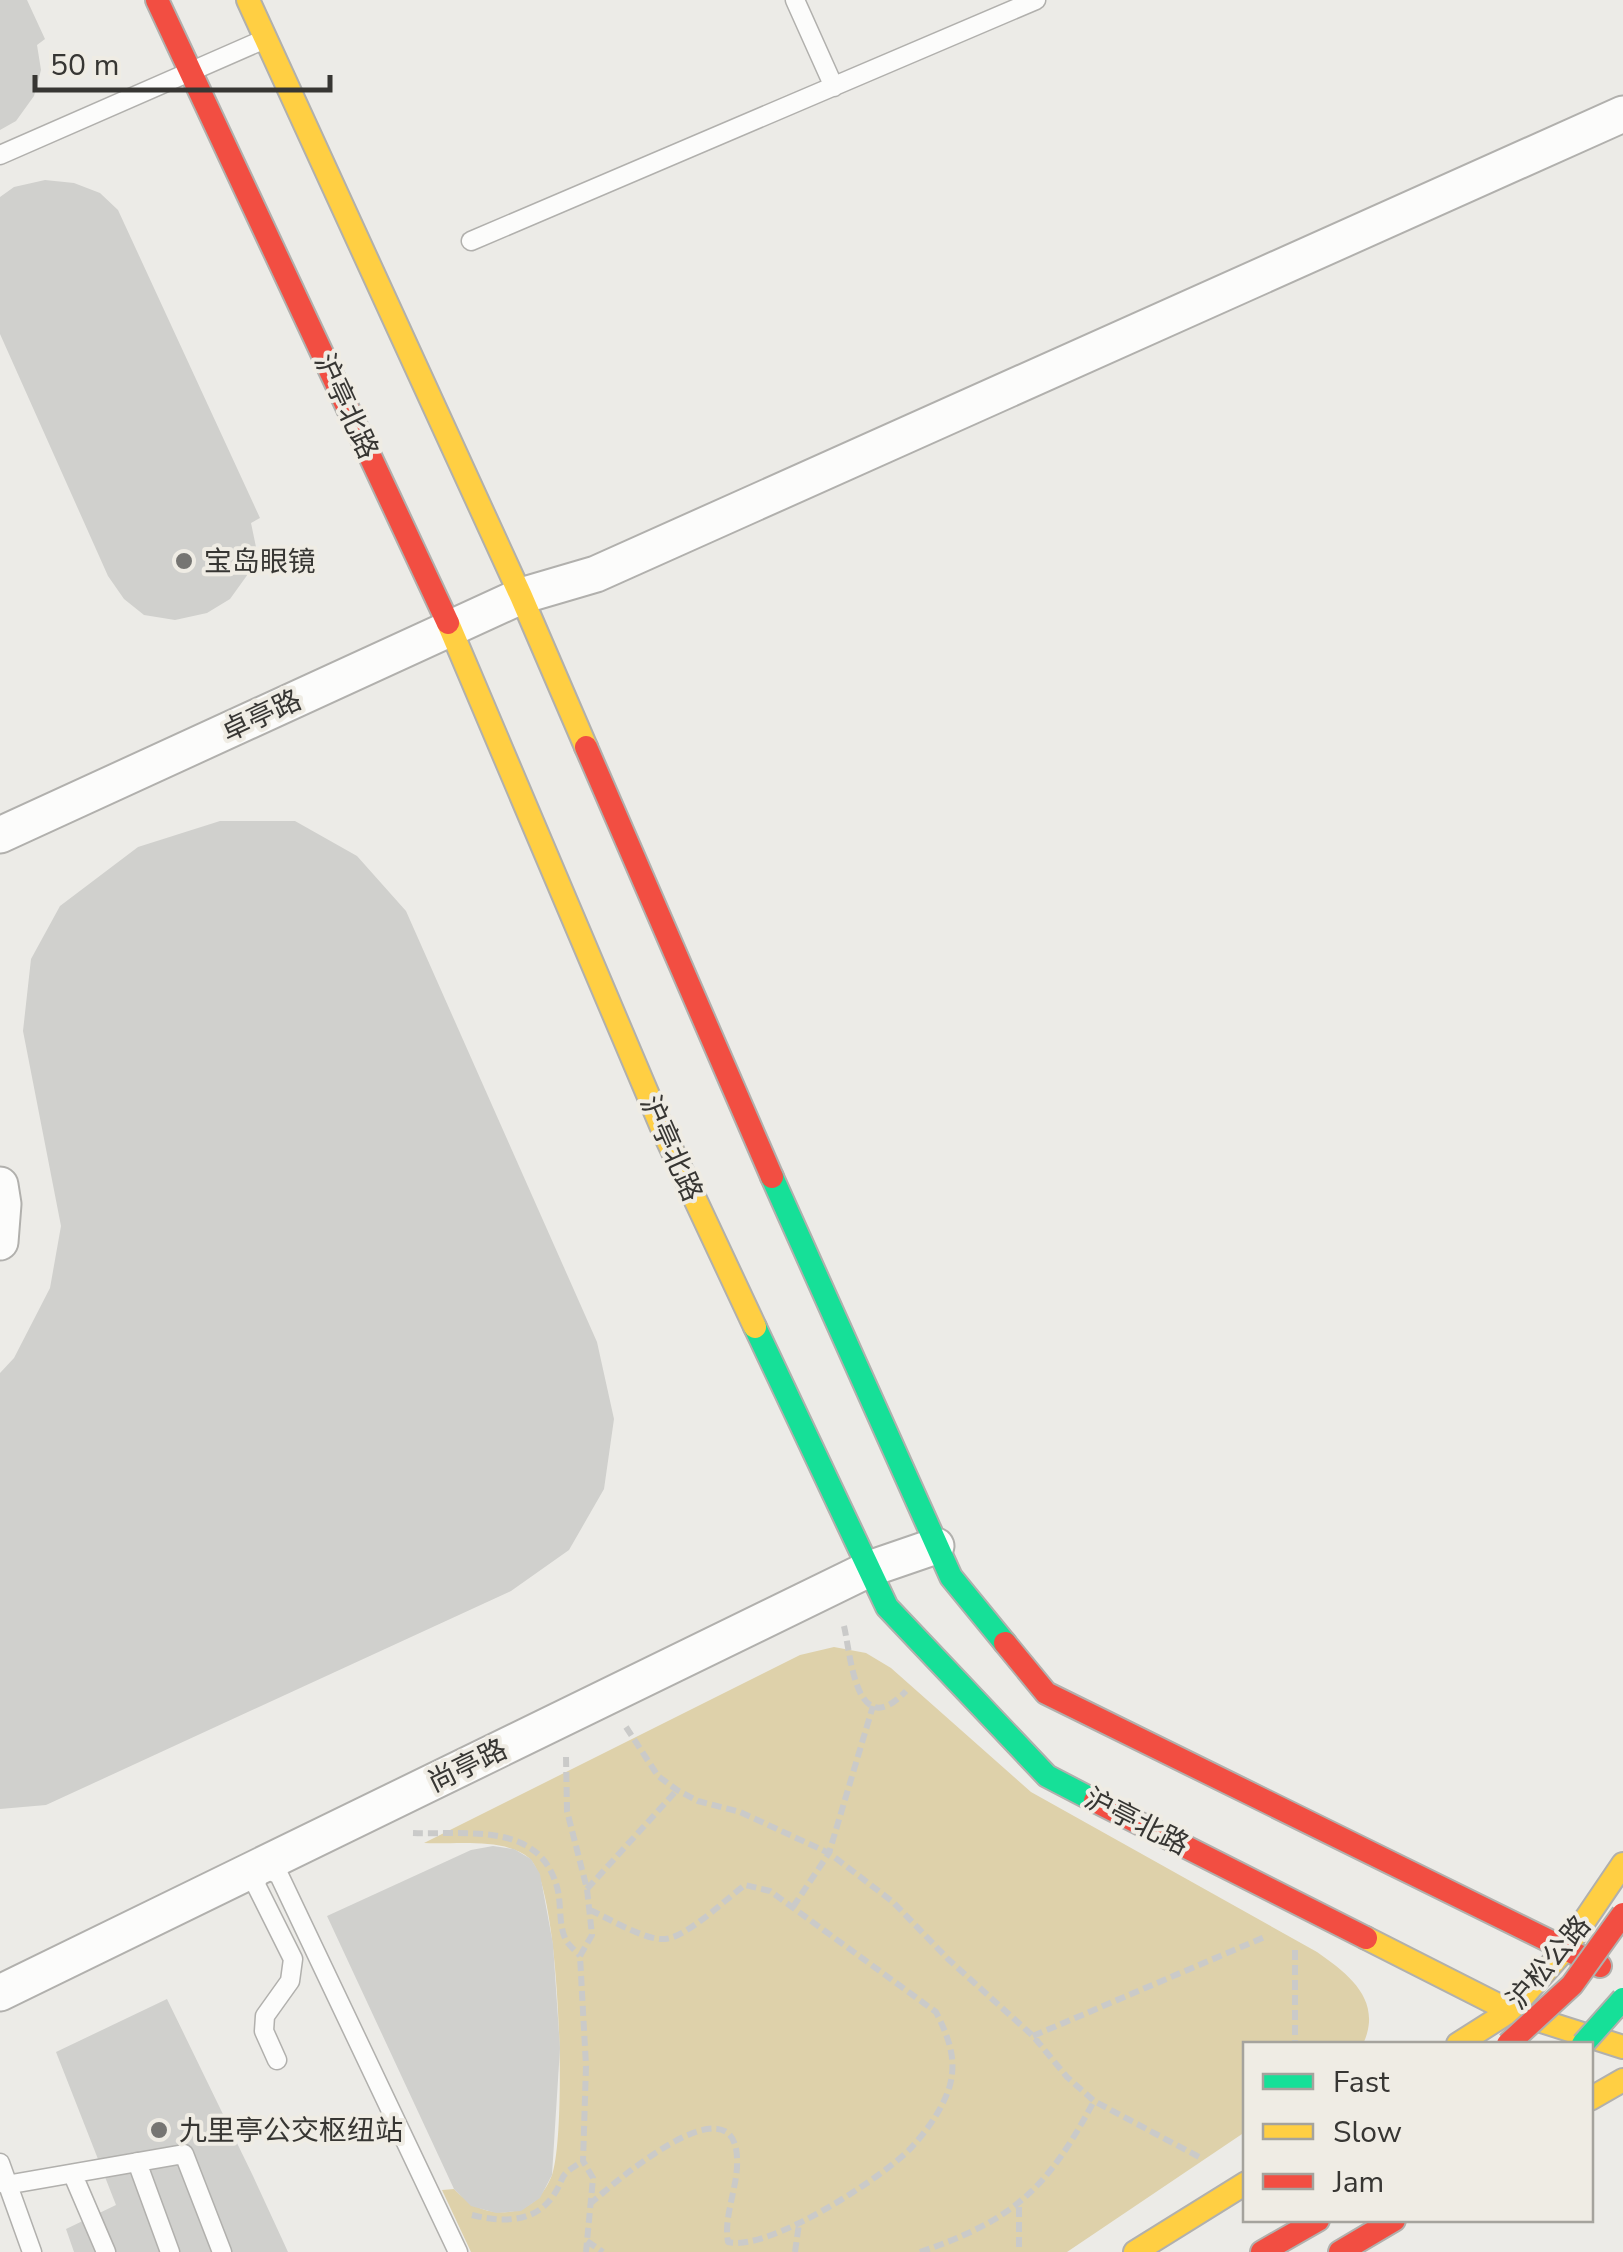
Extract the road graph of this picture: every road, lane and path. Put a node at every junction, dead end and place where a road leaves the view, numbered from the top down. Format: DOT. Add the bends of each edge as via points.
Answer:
graph roads {
  1 [pos="157,0"];
  2 [pos="248,0"];
  3 [pos="796,0"];
  4 [pos="1036,0"];
  5 [pos="265,39"];
  6 [pos="190,72"];
  7 [pos="834,86"];
  8 [pos="1623,114"];
  9 [pos="0,155"];
  10 [pos="471,241"];
  11 [pos="521,596"];
  12 [pos="450,628"];
  13 [pos="0,834"];
  14 [pos="1,1198"];
  15 [pos="0,1242"];
  16 [pos="936,1546"];
  17 [pos="868,1569"];
  18 [pos="834,1586"];
  19 [pos="936,1659"];
  20 [pos="615,1693"];
  21 [pos="873,1706"];
  22 [pos="555,1722"];
  23 [pos="677,1790"];
  24 [pos="364,1816"];
  25 [pos="829,1853"];
  26 [pos="1623,1864"];
  27 [pos="261,1866"];
  28 [pos="587,1889"];
  29 [pos="793,1907"];
  30 [pos="590,1910"];
  31 [pos="1320,1914"];
  32 [pos="1623,1914"];
  33 [pos="1296,1924"];
  34 [pos="1566,1948"];
  35 [pos="580,1956"];
  36 [pos="1623,1978"];
  37 [pos="0,1993"];
  38 [pos="1623,1999"];
  39 [pos="1510,2010"];
  40 [pos="1033,2036"];
  41 [pos="1296,2042"];
  42 [pos="1461,2042"];
  43 [pos="1510,2042"];
  44 [pos="1585,2042"];
  45 [pos="1623,2046"];
  46 [pos="277,2060"];
  47 [pos="1623,2080"];
  48 [pos="1593,2097"];
  49 [pos="1094,2101"];
  50 [pos="583,2161"];
  51 [pos="0,2162"];
  52 [pos="137,2162"];
  53 [pos="1212,2164"];
  54 [pos="73,2174"];
  55 [pos="6,2185"];
  56 [pos="1243,2185"];
  57 [pos="426,2186"];
  58 [pos="591,2203"];
  59 [pos="1019,2205"];
  60 [pos="1243,2210"];
  61 [pos="1314,2222"];
  62 [pos="1391,2222"];
  63 [pos="799,2224"];
  64 [pos="587,2241"];
  65 [pos="32,2252"];
  66 [pos="106,2252"];
  67 [pos="170,2252"];
  68 [pos="222,2252"];
  69 [pos="458,2252"];
  70 [pos="586,2252"];
  71 [pos="604,2252"];
  72 [pos="796,2252"];
  73 [pos="920,2252"];
  74 [pos="1019,2252"];
  75 [pos="1135,2252"];
  76 [pos="1170,2252"];
  77 [pos="1262,2252"];
  78 [pos="1340,2252"];
  1 -- 6 [label="street, 沪亭北路"];
  2 -- 5 [label="street"];
  3 -- 7 [label="lane"];
  4 -- 7 [label="lane"];
  5 -- 6 [label="lane"];
  5 -- 11 [label="street"];
  6 -- 9 [label="lane"];
  6 -- 12 [label="street, 沪亭北路"];
  7 -- 10 [label="lane"];
  8 -- 11 [label="street, 卓亭路" via="596,574"];
  11 -- 12 [label="street, 卓亭路"];
  11 -- 16 [label="street"];
  12 -- 13 [label="street, 卓亭路"];
  12 -- 17 [label="street, 沪亭北路" via="665,1136"];
  14 -- 15 [label="street"];
  16 -- 17 [label="street, 尚亭路"];
  16 -- 34 [label="street" via="951,1577 1046,1693"];
  17 -- 18 [label="street, 尚亭路"];
  17 -- 19 [label="street, 沪亭北路" via="887,1607"];
  18 -- 20 [label="street, 尚亭路"];
  18 -- 21 [label="path" via="854,1681"];
  19 -- 21 [label="path" via="898,1700"];
  19 -- 31 [label="street, 沪亭北路" via="1047,1776"];
  20 -- 22 [label="street, 尚亭路"];
  20 -- 23 [label="path" via="629,1735 658,1776"];
  21 -- 25 [label="path"];
  22 -- 24 [label="street, 尚亭路"];
  22 -- 28 [label="path"];
  23 -- 25 [label="path"];
  23 -- 28 [label="path"];
  24 -- 27 [label="street, 尚亭路"];
  24 -- 35 [label="path" via="379,1832 522,1842 542,1855 554,1876 565,1938"];
  25 -- 29 [label="path"];
  25 -- 40 [label="path" via="894,1902"];
  26 -- 34 [label="street, 沪松公路"];
  27 -- 37 [label="street, 尚亭路"];
  27 -- 46 [label="lane" via="256,1885 294,1959 290,1981 265,2016"];
  27 -- 57 [label="lane" via="279,1875"];
  28 -- 30 [label="path"];
  29 -- 30 [label="path" via="770,1891 744,1886 666,1939"];
  29 -- 63 [label="path" via="936,2012 954,2060 938,2114 908,2150 869,2183"];
  30 -- 35 [label="path" via="592,1935"];
  31 -- 33 [label="path"];
  31 -- 39 [label="street, 沪亭北路"];
  32 -- 43 [label="street, bridge" via="1572,1985"];
  33 -- 40 [label="path"];
  33 -- 41 [label="path"];
  34 -- 36 [label="street"];
  34 -- 39 [label="street, 沪松公路"];
  35 -- 50 [label="path"];
  38 -- 44 [label="street, bridge"];
  39 -- 42 [label="street, 沪松公路"];
  39 -- 45 [label="street, 沪亭北路"];
  40 -- 49 [label="path"];
  47 -- 48 [label="street"];
  49 -- 53 [label="path"];
  49 -- 59 [label="path" via="1066,2154"];
  50 -- 57 [label="path" via="561,2174 554,2196 517,2220 472,2214"];
  50 -- 58 [label="path" via="593,2178"];
  51 -- 55 [label="lane"];
  52 -- 54 [label="lane"];
  52 -- 67 [label="lane"];
  52 -- 68 [label="lane" via="184,2154"];
  54 -- 55 [label="lane"];
  54 -- 66 [label="lane"];
  55 -- 65 [label="lane"];
  56 -- 75 [label="street"];
  57 -- 69 [label="lane"];
  58 -- 63 [label="path" via="660,2149 714,2128 726,2131 737,2153 728,2242 749,2245"];
  58 -- 64 [label="path"];
  59 -- 73 [label="path"];
  59 -- 74 [label="path"];
  60 -- 76 [label="street"];
  61 -- 77 [label="street"];
  62 -- 78 [label="street"];
  63 -- 72 [label="path"];
  64 -- 70 [label="path"];
  64 -- 71 [label="path"];
}
